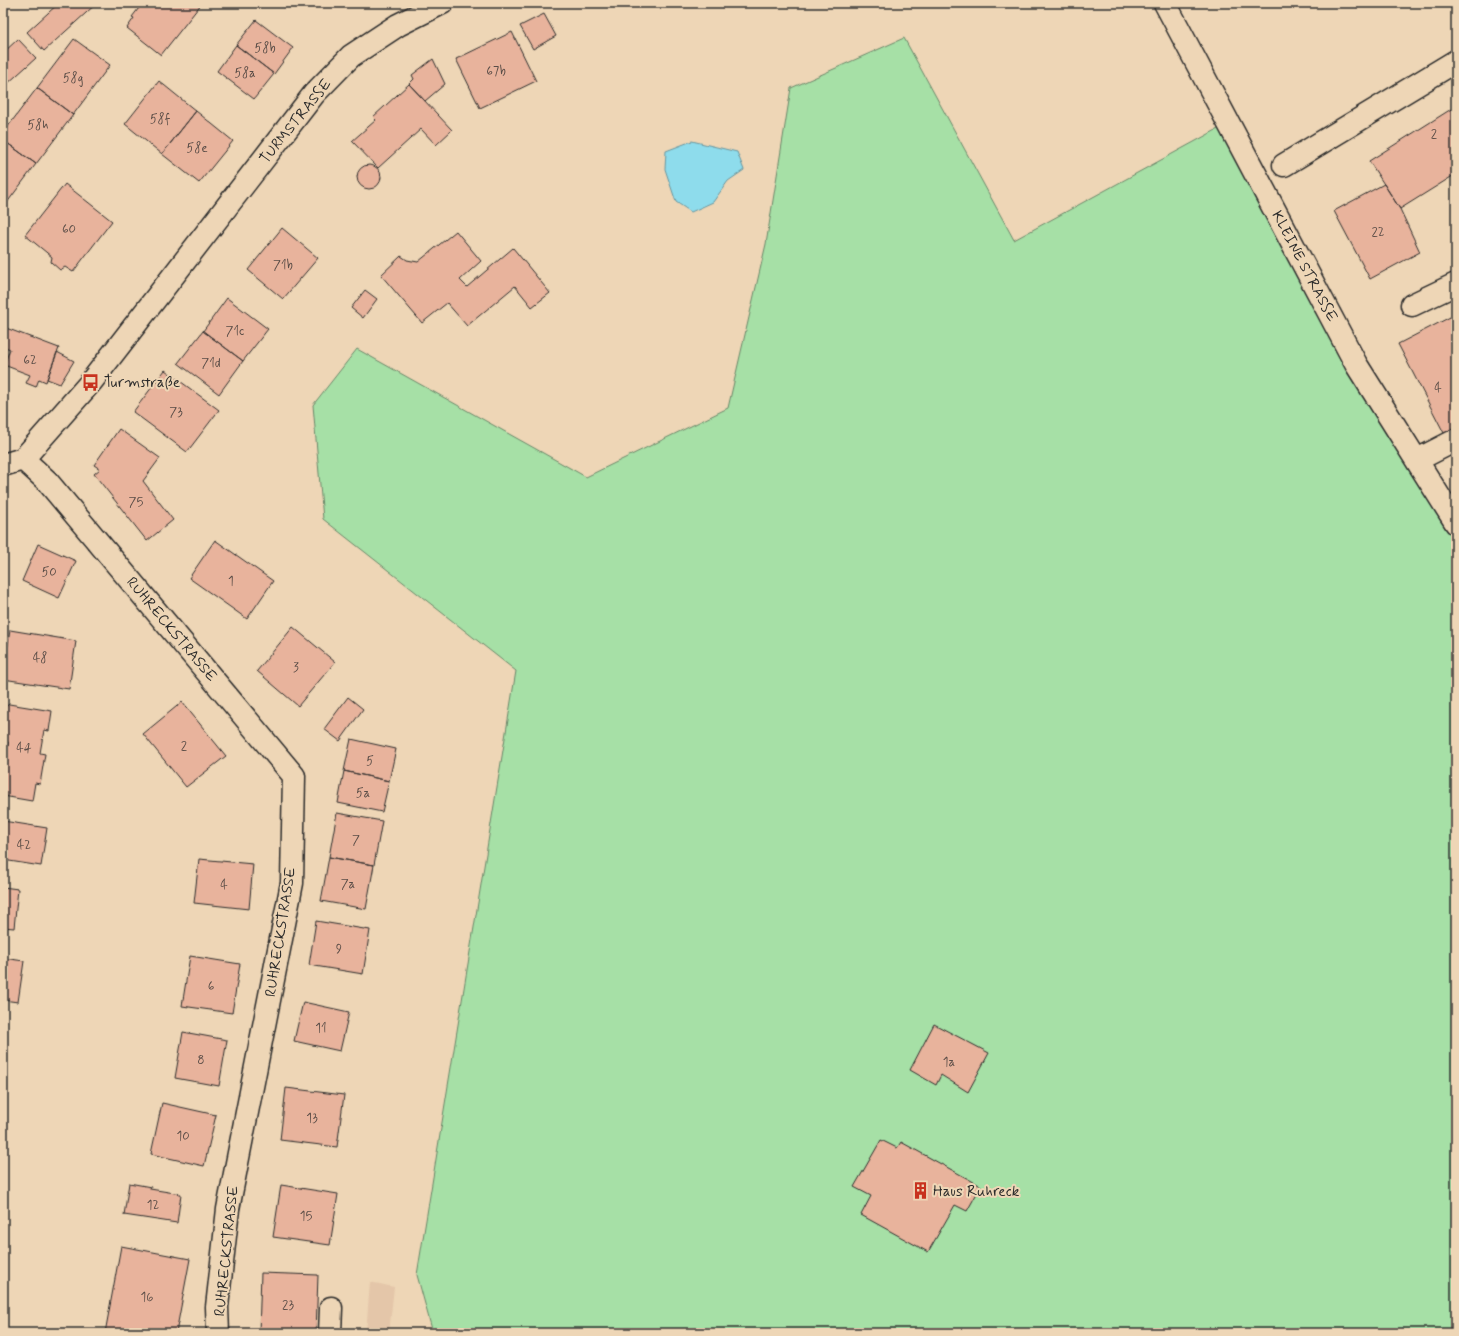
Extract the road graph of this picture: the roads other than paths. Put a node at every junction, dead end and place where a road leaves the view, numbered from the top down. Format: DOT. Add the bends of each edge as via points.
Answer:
graph roads {
  1 [pos="442,3"];
  2 [pos="1165,3"];
  3 [pos="1456,61"];
  4 [pos="1284,165"];
  5 [pos="1456,284"];
  6 [pos="1412,305"];
  7 [pos="1456,440"];
  8 [pos="1417,460"];
  9 [pos="13,462"];
  10 [pos="1456,522"];
  11 [pos="331,1308"];
  12 [pos="218,1333"];
  13 [pos="330,1333"];
  1 -- 9 [label="street, TURMSTRASSE" via="398,25 351,56 314,94 90,382"];
  2 -- 8 [label="street, KLEINE STRASSE" via="1356,364"];
  3 -- 4 [label="street"];
  5 -- 6 [label="street"];
  7 -- 8 [label="street"];
  8 -- 10 [label="street, KLEINE STRASSE"];
  9 -- 12 [label="street, RUHRECKSTRASSE" via="47,481 294,776 292,882 228,1209 217,1307"];
  11 -- 13 [label="street"];
}
